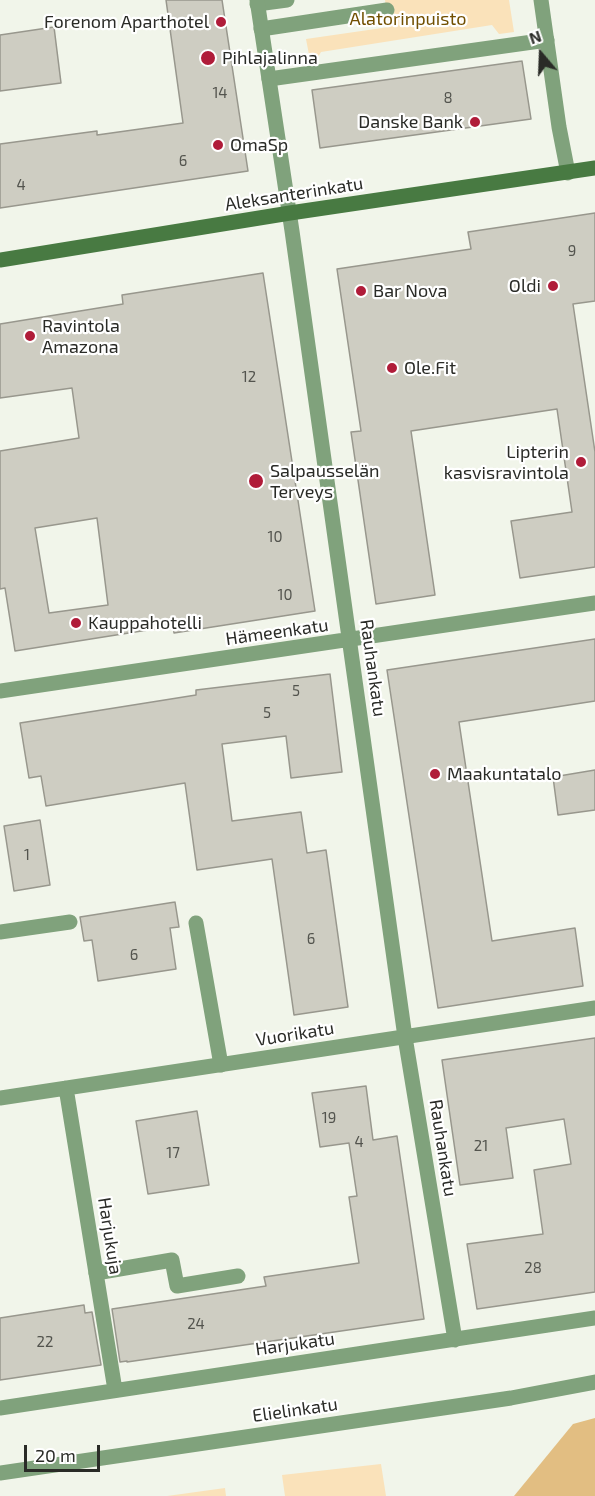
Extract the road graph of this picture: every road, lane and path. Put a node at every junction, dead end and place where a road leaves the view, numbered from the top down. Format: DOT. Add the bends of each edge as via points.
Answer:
graph roads {
  1 [pos="287,0"];
  2 [pos="541,0"];
  3 [pos="257,2"];
  4 [pos="387,10"];
  5 [pos="261,29"];
  6 [pos="547,40"];
  7 [pos="269,79"];
  8 [pos="595,168"];
  9 [pos="568,172"];
  10 [pos="290,213"];
  11 [pos="0,260"];
  12 [pos="595,603"];
  13 [pos="349,640"];
  14 [pos="0,691"];
  15 [pos="70,922"];
  16 [pos="196,923"];
  17 [pos="0,932"];
  18 [pos="595,1008"];
  19 [pos="405,1037"];
  20 [pos="221,1065"];
  21 [pos="66,1088"];
  22 [pos="0,1098"];
  23 [pos="96,1273"];
  24 [pos="238,1276"];
  25 [pos="595,1318"];
  26 [pos="455,1340"];
  27 [pos="595,1382"];
  28 [pos="115,1390"];
  29 [pos="0,1408"];
  30 [pos="0,1473"];
  1 -- 3 [label="street"];
  2 -- 6 [label="street"];
  3 -- 5 [label="street, Rauhankatu"];
  4 -- 5 [label="street"];
  5 -- 7 [label="street, Rauhankatu"];
  6 -- 7 [label="street"];
  6 -- 9 [label="street"];
  7 -- 10 [label="street, Rauhankatu"];
  8 -- 9 [label="main road, Aleksanterinkatu"];
  9 -- 10 [label="main road, Aleksanterinkatu"];
  10 -- 11 [label="main road, Aleksanterinkatu"];
  10 -- 13 [label="street, Rauhankatu"];
  12 -- 13 [label="street, Hämeenkatu"];
  13 -- 14 [label="street, Hämeenkatu"];
  13 -- 19 [label="street, Rauhankatu"];
  15 -- 17 [label="street"];
  16 -- 20 [label="street"];
  18 -- 19 [label="street, Vuorikatu"];
  19 -- 20 [label="street, Vuorikatu"];
  19 -- 26 [label="street, Rauhankatu"];
  20 -- 21 [label="street, Vuorikatu"];
  21 -- 22 [label="street, Vuorikatu"];
  21 -- 23 [label="street, Harjukuja"];
  23 -- 24 [label="street" via="172,1260 177,1286"];
  23 -- 28 [label="street, Harjukuja"];
  25 -- 26 [label="street, Harjukatu"];
  26 -- 28 [label="street, Harjukatu"];
  27 -- 30 [label="street, Elielinkatu" via="511,1398"];
  28 -- 29 [label="street, Harjukatu"];
}
